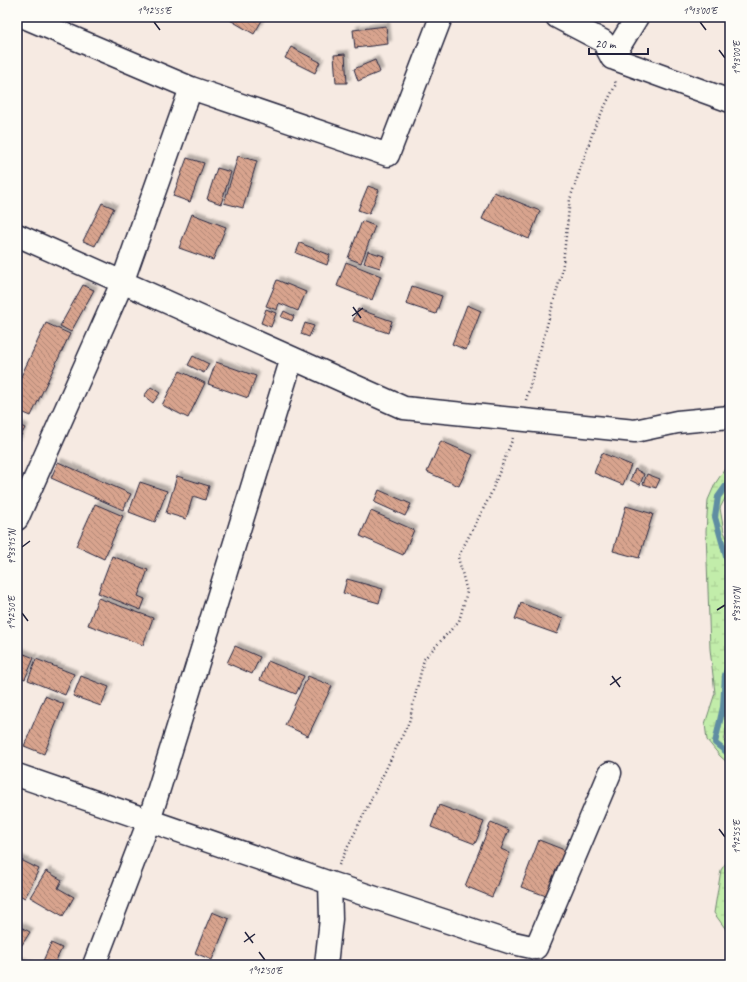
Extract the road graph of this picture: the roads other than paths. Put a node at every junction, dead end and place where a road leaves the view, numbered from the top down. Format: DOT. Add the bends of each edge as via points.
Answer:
graph roads {
  1 [pos="24,17"];
  2 [pos="441,17"];
  3 [pos="557,17"];
  4 [pos="637,17"];
  5 [pos="612,58"];
  6 [pos="191,88"];
  7 [pos="730,101"];
  8 [pos="17,235"];
  9 [pos="122,283"];
  10 [pos="292,358"];
  11 [pos="730,417"];
  12 [pos="17,519"];
  13 [pos="610,773"];
  14 [pos="17,775"];
  15 [pos="150,821"];
  16 [pos="330,883"];
  17 [pos="94,965"];
  18 [pos="326,965"];
  1 -- 6 [label="street"];
  2 -- 6 [label="street" via="388,155"];
  3 -- 5 [label="street" via="603,41"];
  4 -- 5 [label="street"];
  5 -- 7 [label="street"];
  6 -- 9 [label="street"];
  8 -- 9 [label="street"];
  9 -- 10 [label="street"];
  9 -- 12 [label="street"];
  10 -- 11 [label="street" via="404,408 635,431 677,422"];
  10 -- 15 [label="street"];
  13 -- 16 [label="street" via="536,948 510,942"];
  14 -- 15 [label="street"];
  15 -- 16 [label="street"];
  15 -- 17 [label="street"];
  16 -- 18 [label="street" via="331,919"];
}
